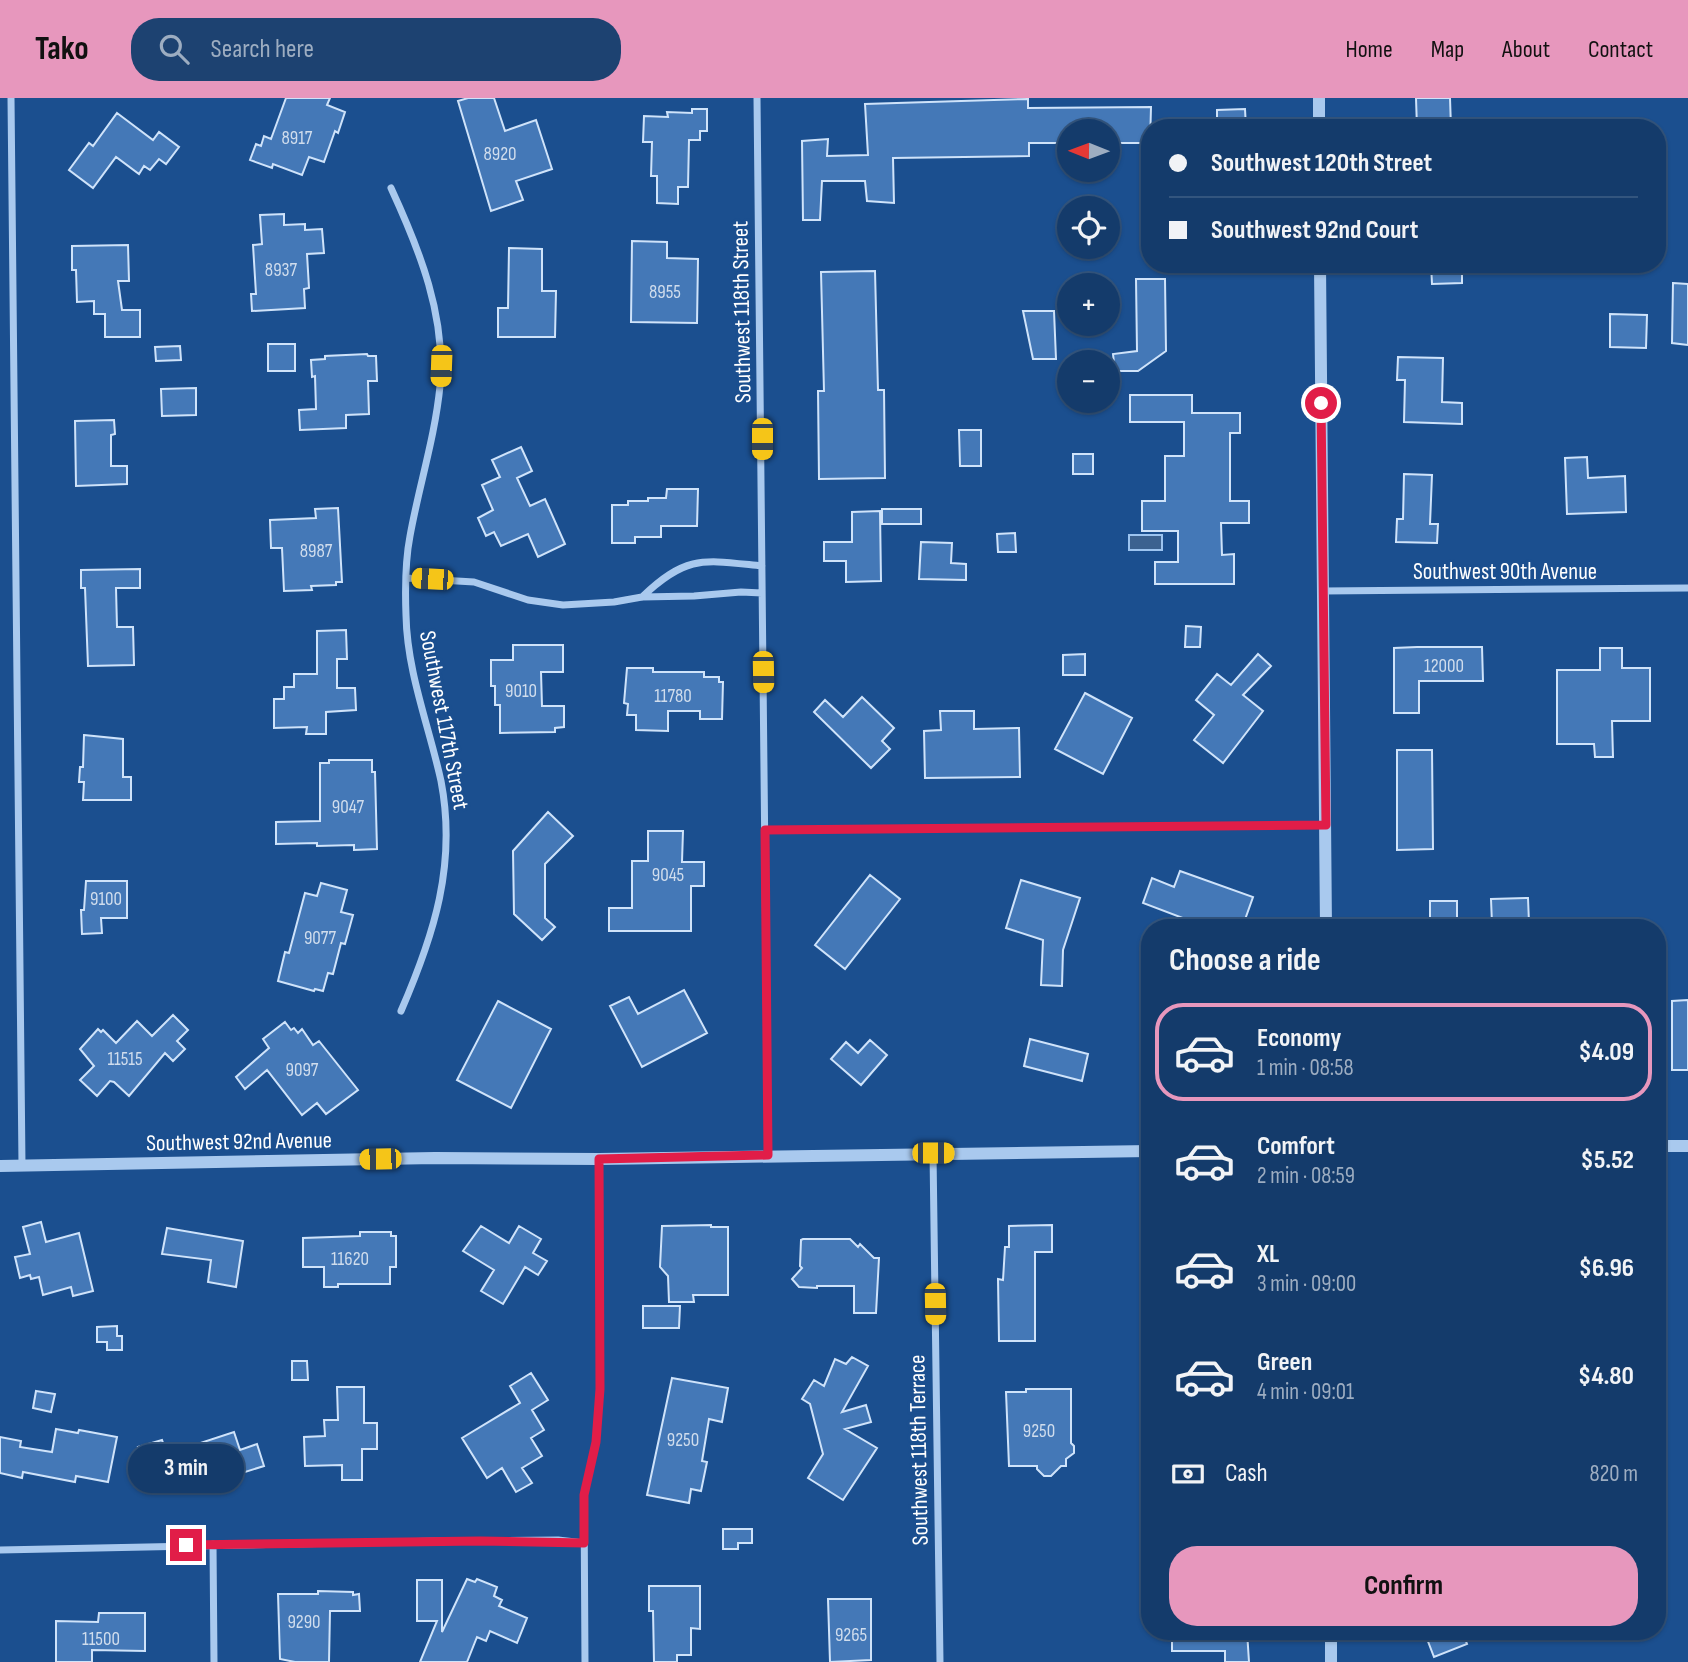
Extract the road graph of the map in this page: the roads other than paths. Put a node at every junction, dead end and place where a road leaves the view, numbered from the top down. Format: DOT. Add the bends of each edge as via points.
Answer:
graph roads {
  1 [pos="11,98"];
  2 [pos="757,98"];
  3 [pos="1319,98"];
  4 [pos="1319,119"];
  5 [pos="391,188"];
  6 [pos="1320,273"];
  7 [pos="762,566"];
  8 [pos="406,578"];
  9 [pos="1688,588"];
  10 [pos="1323,591"];
  11 [pos="762,593"];
  12 [pos="642,597"];
  13 [pos="1326,825"];
  14 [pos="765,830"];
  15 [pos="1326,919"];
  16 [pos="401,1010"];
  17 [pos="1666,1146"];
  18 [pos="1688,1146"];
  19 [pos="1141,1151"];
  20 [pos="933,1153"];
  21 [pos="768,1155"];
  22 [pos="599,1159"];
  23 [pos="0,1166"];
  24 [pos="22,1166"];
  25 [pos="584,1543"];
  26 [pos="213,1544"];
  27 [pos="0,1550"];
  28 [pos="1331,1640"];
  29 [pos="214,1662"];
  30 [pos="585,1662"];
  31 [pos="940,1662"];
  32 [pos="1331,1662"];
  1 -- 24 [label="street"];
  2 -- 7 [label="street, Southwest 118th Street"];
  3 -- 4 [label="street"];
  5 -- 8 [label="street, Southwest 117th Street" via="424,266 437,320 441,366"];
  6 -- 10 [label="street"];
  7 -- 11 [label="street, Southwest 118th Street"];
  7 -- 12 [label="street" via="692,564 663,577"];
  8 -- 12 [label="street" via="474,582 528,600 563,605"];
  8 -- 16 [label="street, Southwest 117th Street" via="406,620 420,706 442,789 446,856 437,918"];
  9 -- 10 [label="street, Southwest 90th Avenue"];
  10 -- 13 [label="street"];
  11 -- 12 [label="street"];
  11 -- 14 [label="street, Southwest 118th Street"];
  13 -- 14 [label="street"];
  13 -- 15 [label="street"];
  14 -- 21 [label="street, Southwest 118th Street"];
  17 -- 18 [label="street"];
  19 -- 20 [label="street, Southwest 92nd Avenue"];
  20 -- 21 [label="street, Southwest 92nd Avenue"];
  20 -- 31 [label="street, Southwest 118th Terrace"];
  21 -- 22 [label="street, Southwest 92nd Avenue"];
  22 -- 24 [label="street, Southwest 92nd Avenue"];
  22 -- 25 [label="street" via="600,1389 596,1442 584,1495"];
  23 -- 24 [label="street, Southwest 92nd Avenue"];
  25 -- 26 [label="street"];
  25 -- 30 [label="street"];
  26 -- 27 [label="street"];
  26 -- 29 [label="street"];
  28 -- 32 [label="street"];
}
